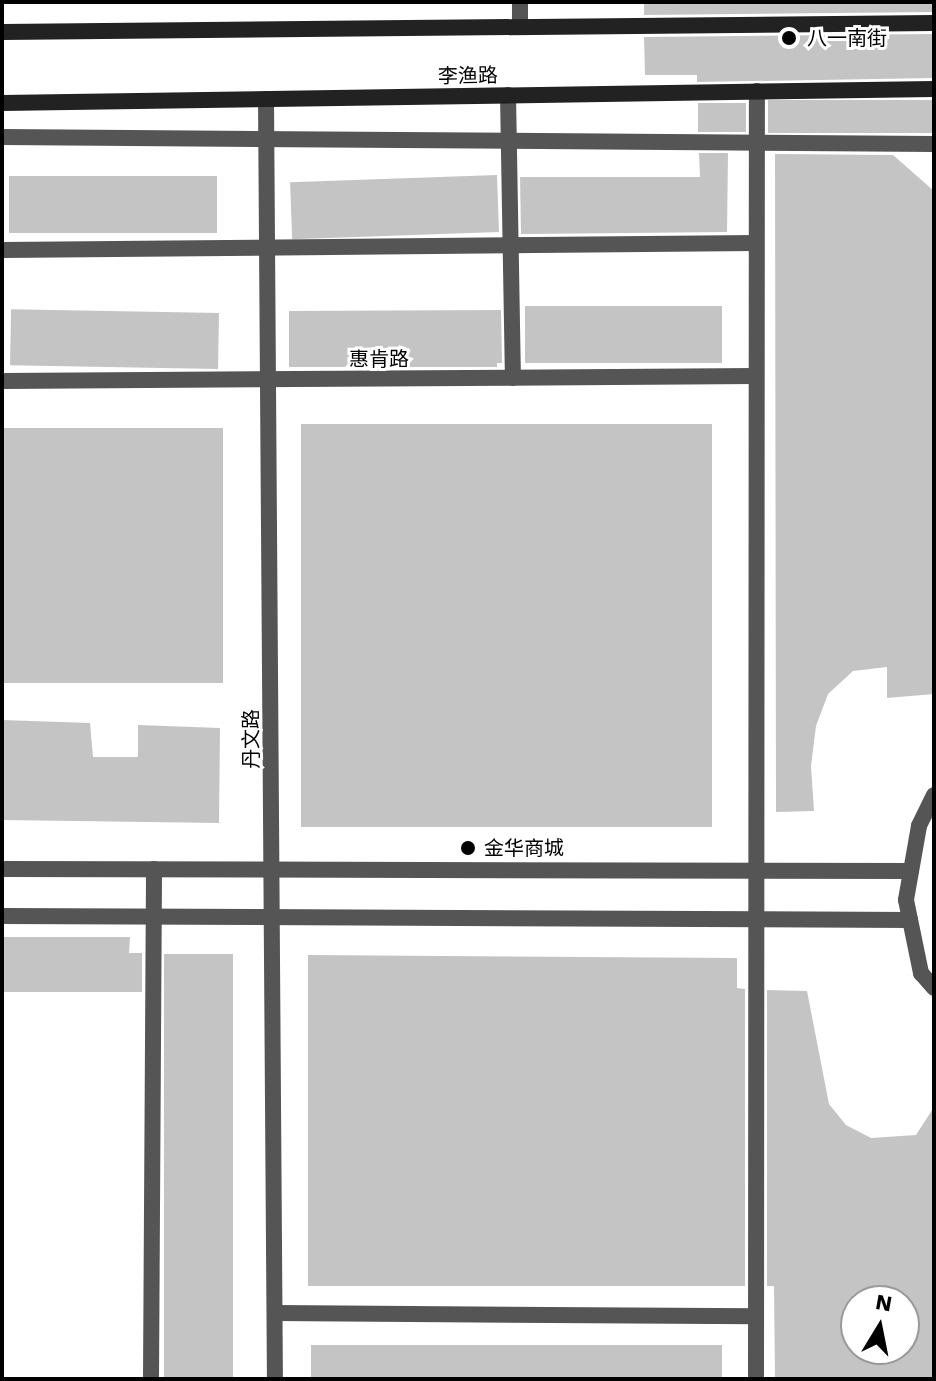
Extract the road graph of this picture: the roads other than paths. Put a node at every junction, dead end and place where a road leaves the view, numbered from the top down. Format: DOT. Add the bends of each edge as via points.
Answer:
graph roads {
  1 [pos="520,2"];
  2 [pos="934,23"];
  3 [pos="520,27"];
  4 [pos="2,32"];
  5 [pos="934,89"];
  6 [pos="757,91"];
  7 [pos="508,95"];
  8 [pos="266,99"];
  9 [pos="2,103"];
  10 [pos="2,137"];
  11 [pos="267,139"];
  12 [pos="508,140"];
  13 [pos="756,142"];
  14 [pos="934,144"];
  15 [pos="756,243"];
  16 [pos="510,245"];
  17 [pos="267,248"];
  18 [pos="2,250"];
  19 [pos="756,376"];
  20 [pos="513,378"];
  21 [pos="269,379"];
  22 [pos="2,381"];
  23 [pos="934,795"];
  24 [pos="2,869"];
  25 [pos="154,869"];
  26 [pos="272,870"];
  27 [pos="755,871"];
  28 [pos="911,871"];
  29 [pos="2,916"];
  30 [pos="154,917"];
  31 [pos="272,917"];
  32 [pos="755,919"];
  33 [pos="910,920"];
  34 [pos="934,988"];
  35 [pos="275,1313"];
  36 [pos="756,1316"];
  37 [pos="151,1379"];
  38 [pos="275,1379"];
  39 [pos="756,1379"];
  1 -- 3 [label="street"];
  2 -- 3 [label="main road"];
  3 -- 4 [label="main road"];
  5 -- 6 [label="main road, 李渔路"];
  6 -- 7 [label="main road, 李渔路"];
  6 -- 13 [label="street"];
  7 -- 8 [label="main road, 李渔路"];
  7 -- 12 [label="street"];
  8 -- 9 [label="main road, 李渔路"];
  8 -- 11 [label="street, 丹文路"];
  10 -- 11 [label="street"];
  11 -- 12 [label="street"];
  11 -- 17 [label="street, 丹文路"];
  12 -- 13 [label="street"];
  12 -- 16 [label="street"];
  13 -- 14 [label="street"];
  13 -- 15 [label="street"];
  15 -- 16 [label="street"];
  15 -- 19 [label="street"];
  16 -- 17 [label="street"];
  16 -- 20 [label="street"];
  17 -- 18 [label="street"];
  17 -- 21 [label="street, 丹文路"];
  19 -- 20 [label="street, 惠肯路"];
  19 -- 27 [label="street"];
  20 -- 21 [label="street, 惠肯路"];
  21 -- 22 [label="street, 惠肯路"];
  21 -- 26 [label="street, 丹文路"];
  23 -- 28 [label="street" via="919,826"];
  24 -- 25 [label="street"];
  25 -- 26 [label="street"];
  25 -- 30 [label="street"];
  26 -- 27 [label="street"];
  26 -- 31 [label="street, 丹文路"];
  27 -- 28 [label="street"];
  27 -- 32 [label="street"];
  28 -- 33 [label="street" via="906,900"];
  29 -- 30 [label="street"];
  30 -- 31 [label="street"];
  30 -- 37 [label="street"];
  31 -- 32 [label="street"];
  31 -- 35 [label="street, 丹文路"];
  32 -- 33 [label="street"];
  32 -- 36 [label="street"];
  33 -- 34 [label="street" via="921,973"];
  35 -- 36 [label="street"];
  35 -- 38 [label="street, 丹文路"];
  36 -- 39 [label="street"];
}
